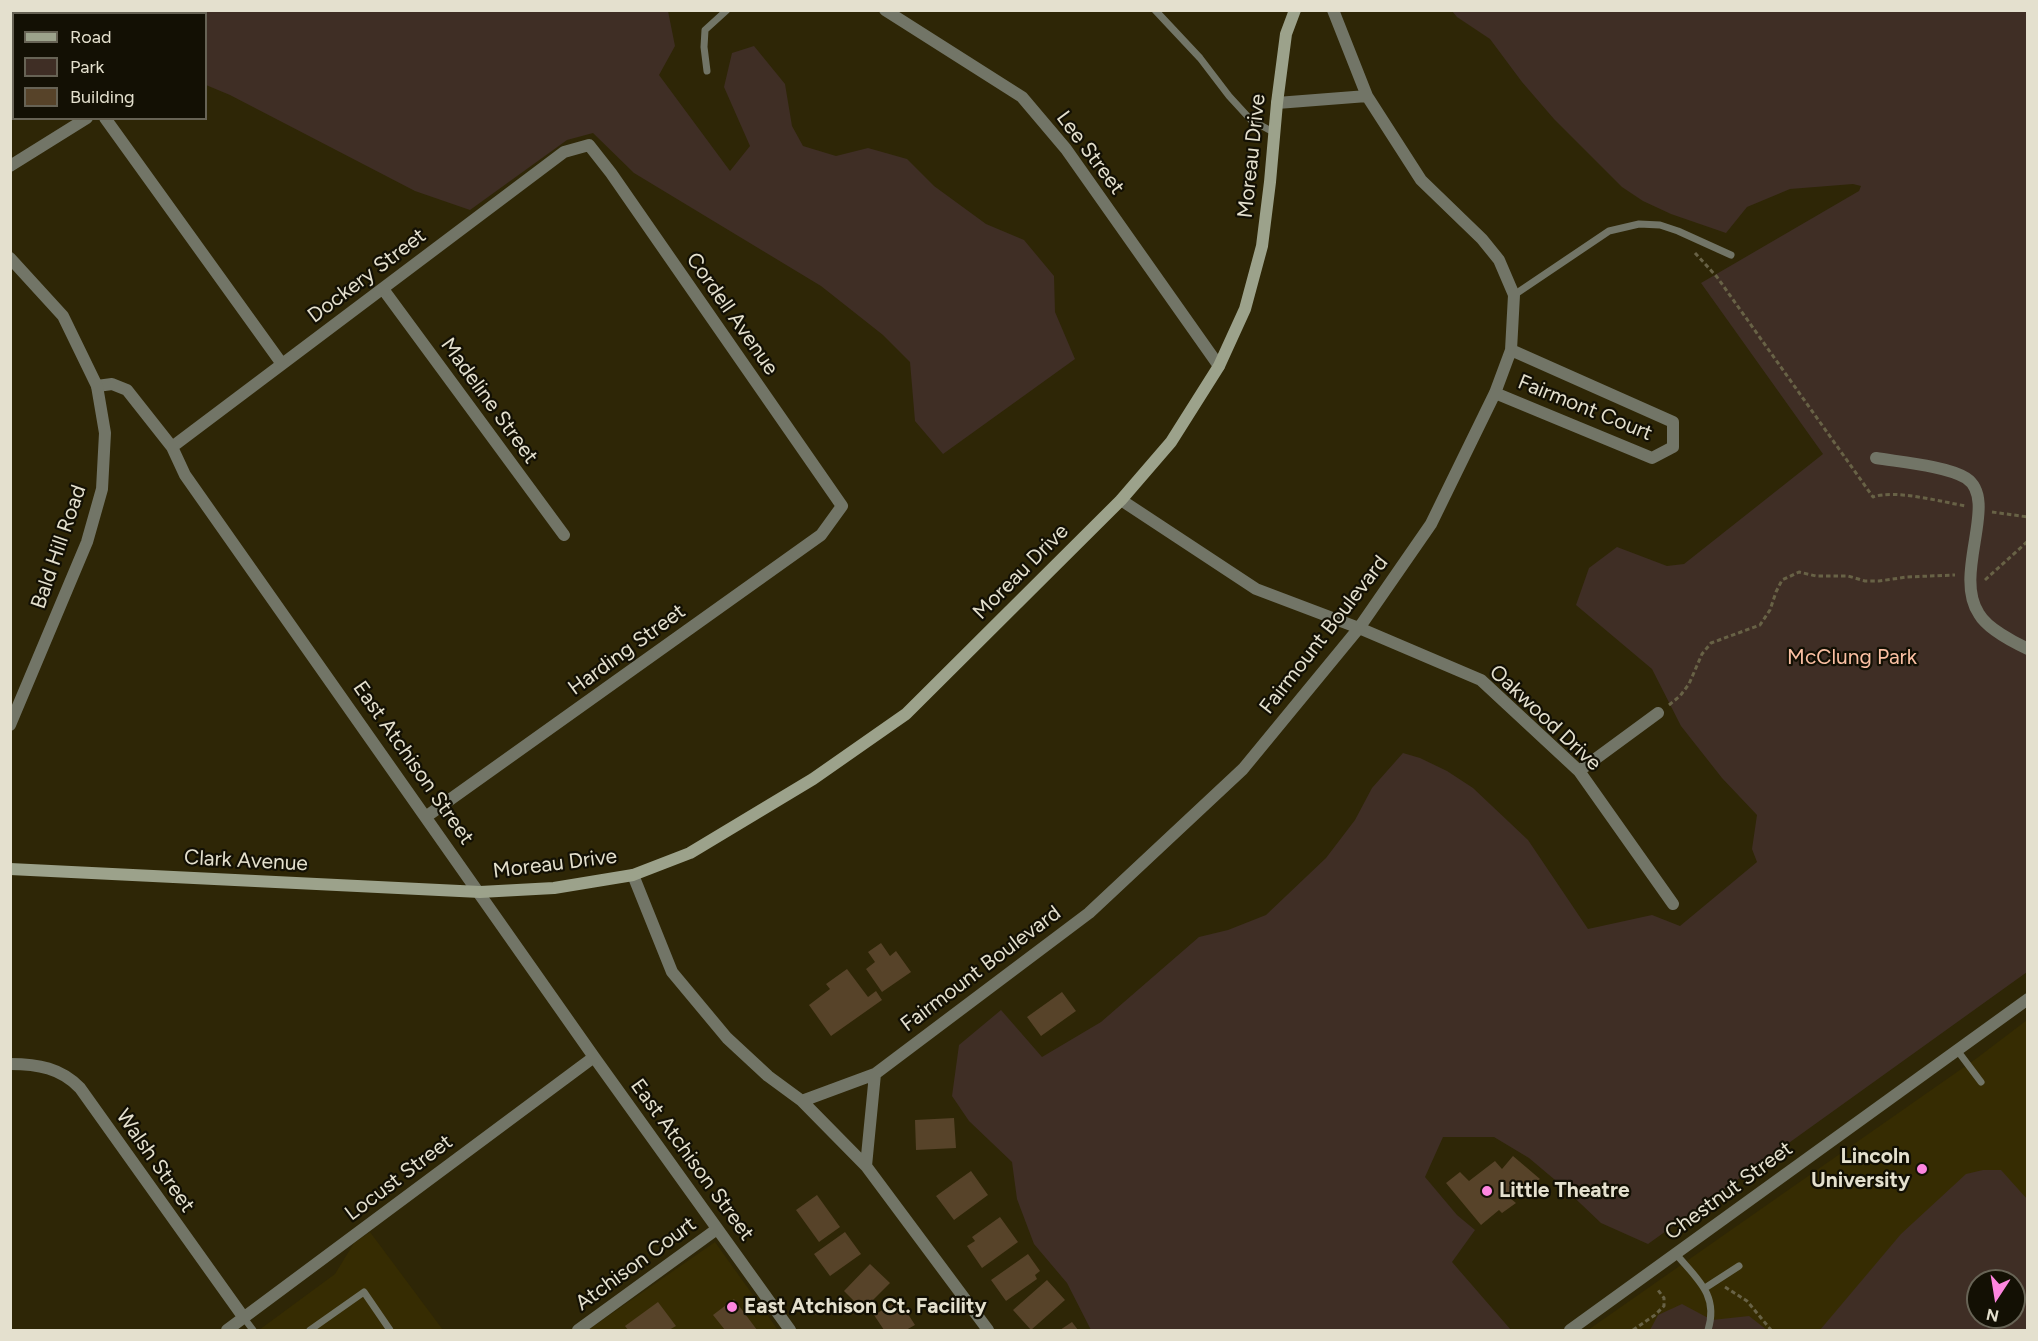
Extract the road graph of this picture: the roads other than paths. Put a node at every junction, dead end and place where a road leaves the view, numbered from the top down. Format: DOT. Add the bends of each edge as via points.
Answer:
graph roads {
  1 [pos="727,10"];
  2 [pos="885,10"];
  3 [pos="1155,10"];
  4 [pos="1295,10"];
  5 [pos="1333,10"];
  6 [pos="707,71"];
  7 [pos="1367,96"];
  8 [pos="1277,103"];
  9 [pos="84,120"];
  10 [pos="106,120"];
  11 [pos="1275,133"];
  12 [pos="589,145"];
  13 [pos="10,166"];
  14 [pos="1731,255"];
  15 [pos="10,258"];
  16 [pos="383,289"];
  17 [pos="1514,295"];
  18 [pos="1511,350"];
  19 [pos="282,364"];
  20 [pos="1220,366"];
  21 [pos="97,386"];
  22 [pos="1495,393"];
  23 [pos="172,447"];
  24 [pos="1876,458"];
  25 [pos="1121,500"];
  26 [pos="842,506"];
  27 [pos="564,536"];
  28 [pos="1359,628"];
  29 [pos="2028,649"];
  30 [pos="1658,714"];
  31 [pos="10,725"];
  32 [pos="1579,771"];
  33 [pos="427,816"];
  34 [pos="10,868"];
  35 [pos="633,875"];
  36 [pos="480,892"];
  37 [pos="1673,904"];
  38 [pos="2028,999"];
  39 [pos="1957,1050"];
  40 [pos="594,1057"];
  41 [pos="10,1064"];
  42 [pos="875,1074"];
  43 [pos="1981,1082"];
  44 [pos="802,1101"];
  45 [pos="866,1166"];
  46 [pos="717,1228"];
  47 [pos="1676,1254"];
  48 [pos="1739,1266"];
  49 [pos="1705,1288"];
  50 [pos="244,1318"];
  51 [pos="227,1330"];
  52 [pos="253,1330"];
  53 [pos="310,1330"];
  54 [pos="390,1330"];
  55 [pos="578,1330"];
  56 [pos="790,1330"];
  57 [pos="988,1330"];
  58 [pos="1570,1330"];
  59 [pos="1708,1330"];
  1 -- 6 [label="lane" via="705,30"];
  2 -- 20 [label="street, Lee Street" via="1022,97 1066,149"];
  3 -- 11 [label="lane" via="1251,120"];
  4 -- 8 [label="main road, Moreau Drive" via="1286,34"];
  5 -- 7 [label="street, Fairmount Boulevard"];
  7 -- 8 [label="street"];
  7 -- 17 [label="street, Fairmount Boulevard" via="1421,180 1499,260"];
  8 -- 11 [label="main road, Moreau Drive"];
  9 -- 13 [label="street"];
  10 -- 19 [label="street"];
  11 -- 20 [label="main road, Moreau Drive" via="1262,246 1245,309"];
  12 -- 16 [label="street, Dockery Street" via="564,152"];
  12 -- 26 [label="street, Cordell Avenue"];
  14 -- 17 [label="lane" via="1678,231 1639,224 1609,231"];
  15 -- 21 [label="street, Bald Hill Road" via="63,316"];
  16 -- 19 [label="street, Dockery Street"];
  16 -- 27 [label="street, Madeline Street"];
  17 -- 18 [label="street, Fairmount Boulevard"];
  18 -- 22 [label="street, Fairmount Boulevard"];
  18 -- 22 [label="street, Fairmont Court" via="1673,422 1674,447 1652,458"];
  19 -- 23 [label="street, Dockery Street"];
  20 -- 25 [label="main road, Moreau Drive" via="1171,442"];
  21 -- 23 [label="street, East Atchison Street" via="112,384 127,390"];
  21 -- 31 [label="street, Bald Hill Road" via="105,433 102,489 87,542"];
  22 -- 28 [label="street, Fairmount Boulevard" via="1431,524"];
  23 -- 33 [label="street, East Atchison Street" via="185,475"];
  24 -- 29 [label="street" via="1952,472 1974,485 1980,509 1969,571 1973,598 1979,615"];
  25 -- 28 [label="street, Oakwood Drive" via="1257,589"];
  25 -- 35 [label="main road, Moreau Drive" via="906,714 813,779 690,853"];
  26 -- 33 [label="street, Harding Street" via="821,535"];
  28 -- 32 [label="street, Oakwood Drive" via="1481,680"];
  28 -- 42 [label="street, Fairmount Boulevard" via="1243,769 1089,913"];
  30 -- 32 [label="street"];
  32 -- 37 [label="street, Oakwood Drive"];
  33 -- 36 [label="street, East Atchison Street"];
  34 -- 36 [label="main road, Clark Avenue"];
  35 -- 36 [label="main road, Moreau Drive" via="554,888"];
  35 -- 44 [label="street" via="672,972 727,1038"];
  36 -- 40 [label="street, East Atchison Street"];
  38 -- 39 [label="street, Chestnut Street"];
  39 -- 43 [label="lane"];
  39 -- 47 [label="street, Chestnut Street"];
  40 -- 46 [label="street, East Atchison Street"];
  40 -- 50 [label="street, Locust Street"];
  41 -- 50 [label="street, Walsh Street" via="55,1070 80,1088"];
  42 -- 44 [label="street, Fairmount Boulevard"];
  42 -- 45 [label="street"];
  44 -- 45 [label="street"];
  45 -- 57 [label="street"];
  46 -- 55 [label="street, Atchison Court"];
  46 -- 56 [label="street, East Atchison Street"];
  47 -- 49 [label="lane"];
  47 -- 58 [label="street, Chestnut Street"];
  48 -- 49 [label="lane"];
  49 -- 59 [label="lane" via="1713,1312"];
  50 -- 51 [label="street, Locust Street"];
  50 -- 52 [label="lane"];
  53 -- 54 [label="lane" via="364,1292"];
}
